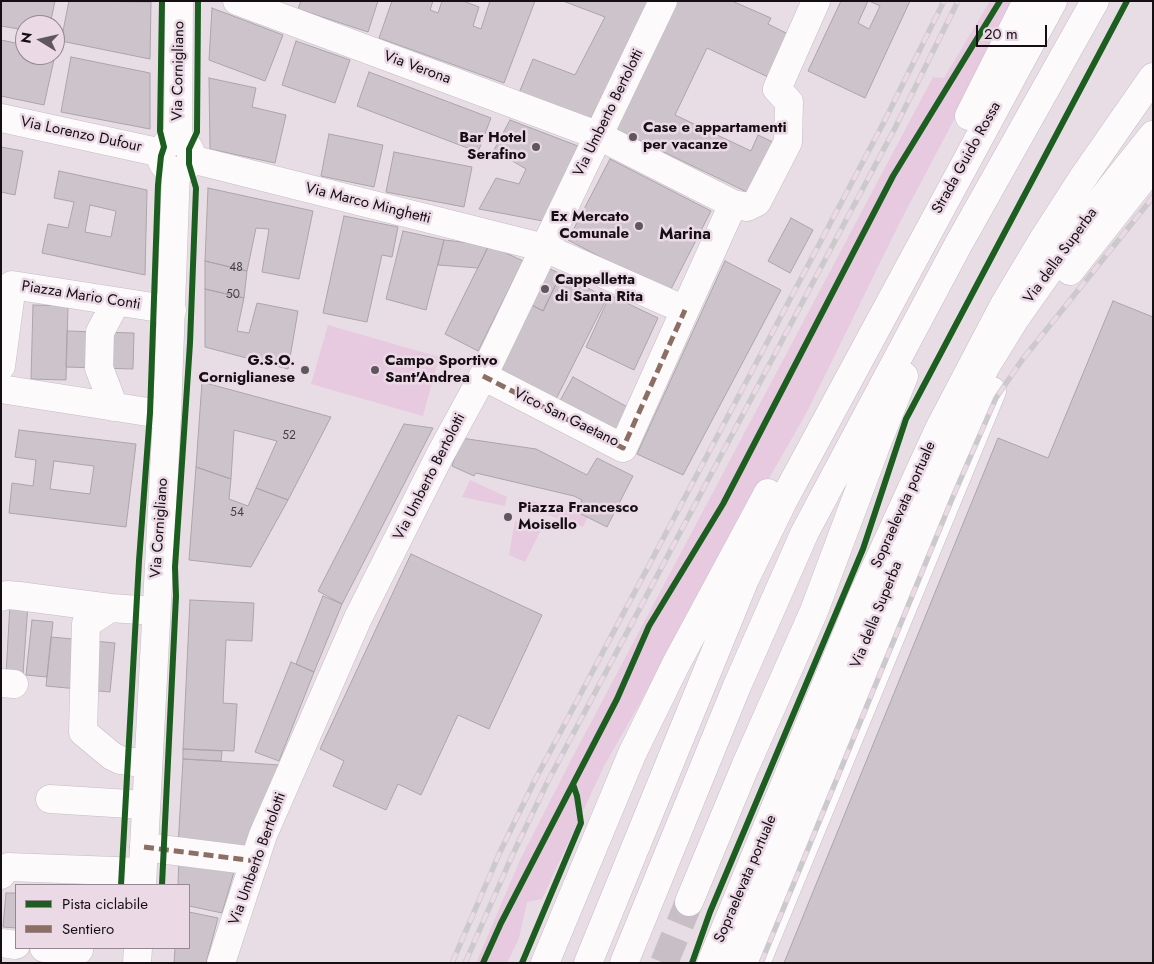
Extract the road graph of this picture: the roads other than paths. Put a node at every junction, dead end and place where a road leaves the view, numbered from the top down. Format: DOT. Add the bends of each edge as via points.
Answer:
graph roads {
  1 [pos="180,1"];
  2 [pos="237,1"];
  3 [pos="663,1"];
  4 [pos="816,1"];
  5 [pos="1027,1"];
  6 [pos="1053,1"];
  7 [pos="1095,1"];
  8 [pos="1153,77"];
  9 [pos="1,118"];
  10 [pos="597,135"];
  11 [pos="1153,135"];
  12 [pos="177,156"];
  13 [pos="1153,166"];
  14 [pos="734,204"];
  15 [pos="958,245"];
  16 [pos="545,248"];
  17 [pos="900,280"];
  18 [pos="116,302"];
  19 [pos="172,310"];
  20 [pos="685,310"];
  21 [pos="882,314"];
  22 [pos="1,366"];
  23 [pos="483,376"];
  24 [pos="1,389"];
  25 [pos="114,407"];
  26 [pos="167,415"];
  27 [pos="1,597"];
  28 [pos="110,608"];
  29 [pos="155,610"];
  30 [pos="147,764"];
  31 [pos="50,799"];
  32 [pos="146,805"];
  33 [pos="254,861"];
  34 [pos="143,868"];
  35 [pos="27,873"];
  36 [pos="87,878"];
  37 [pos="689,902"];
  38 [pos="1,943"];
  39 [pos="15,945"];
  40 [pos="138,949"];
  41 [pos="137,963"];
  42 [pos="221,963"];
  43 [pos="545,963"];
  44 [pos="588,963"];
  45 [pos="624,963"];
  46 [pos="711,963"];
  47 [pos="734,963"];
  48 [pos="756,963"];
  1 -- 12 [label="main road, Via Cornigliano"];
  2 -- 10 [label="main road, Via Verona"];
  3 -- 10 [label="main road, Via Umberto Bertolotti"];
  4 -- 14 [label="main road" via="777,89 789,102 788,142 757,202 746,207"];
  5 -- 17 [label="main road" via="966,122"];
  6 -- 17 [label="main road, Strada Guido Rossa"];
  7 -- 15 [label="main road"];
  8 -- 46 [label="main road, Sopraelevata portuale" via="1044,238 1004,305 939,429 862,597"];
  9 -- 12 [label="main road, Via Lorenzo Dufour"];
  10 -- 14 [label="main road, Via Verona"];
  10 -- 16 [label="main road, Via Umberto Bertolotti"];
  11 -- 47 [label="main road, Via della Superba" via="1077,231 1020,311 957,422"];
  12 -- 16 [label="main road, Via Marco Minghetti"];
  12 -- 19 [label="main road, Via Cornigliano"];
  13 -- 48 [label="main road" via="1048,300 996,384"];
  14 -- 20 [label="main road"];
  15 -- 37 [label="main road" via="876,443 814,611 744,767"];
  15 -- 45 [label="main road" via="805,532 740,678"];
  16 -- 20 [label="main road, Via Marco Minghetti"];
  16 -- 23 [label="main road, Via Umberto Bertolotti"];
  17 -- 21 [label="main road, Strada Guido Rossa"];
  18 -- 19 [label="main road, Piazza Mario Conti"];
  18 -- 22 [label="main road, Piazza Mario Conti" via="12,284"];
  18 -- 25 [label="main road" via="100,332 99,368"];
  19 -- 26 [label="main road, Via Cornigliano"];
  20 -- 23 [label="main road, Vico San Gaetano" via="623,448"];
  21 -- 43 [label="main road" via="768,493 711,598 632,754"];
  21 -- 44 [label="main road" via="745,580"];
  23 -- 33 [label="main road, Via Umberto Bertolotti" via="358,618"];
  24 -- 25 [label="main road"];
  25 -- 26 [label="main road"];
  26 -- 29 [label="main road, Via Cornigliano"];
  27 -- 28 [label="main road" via="18,596"];
  28 -- 29 [label="main road"];
  28 -- 30 [label="main road" via="86,624 83,732 112,756"];
  29 -- 30 [label="main road, Via Cornigliano"];
  30 -- 32 [label="main road, Via Cornigliano"];
  31 -- 32 [label="main road"];
  32 -- 34 [label="main road, Via Cornigliano"];
  33 -- 34 [label="main road"];
  33 -- 42 [label="main road, Via Umberto Bertolotti"];
  34 -- 36 [label="main road"];
  35 -- 36 [label="main road"];
  38 -- 39 [label="main road"];
  40 -- 41 [label="main road"];
}
